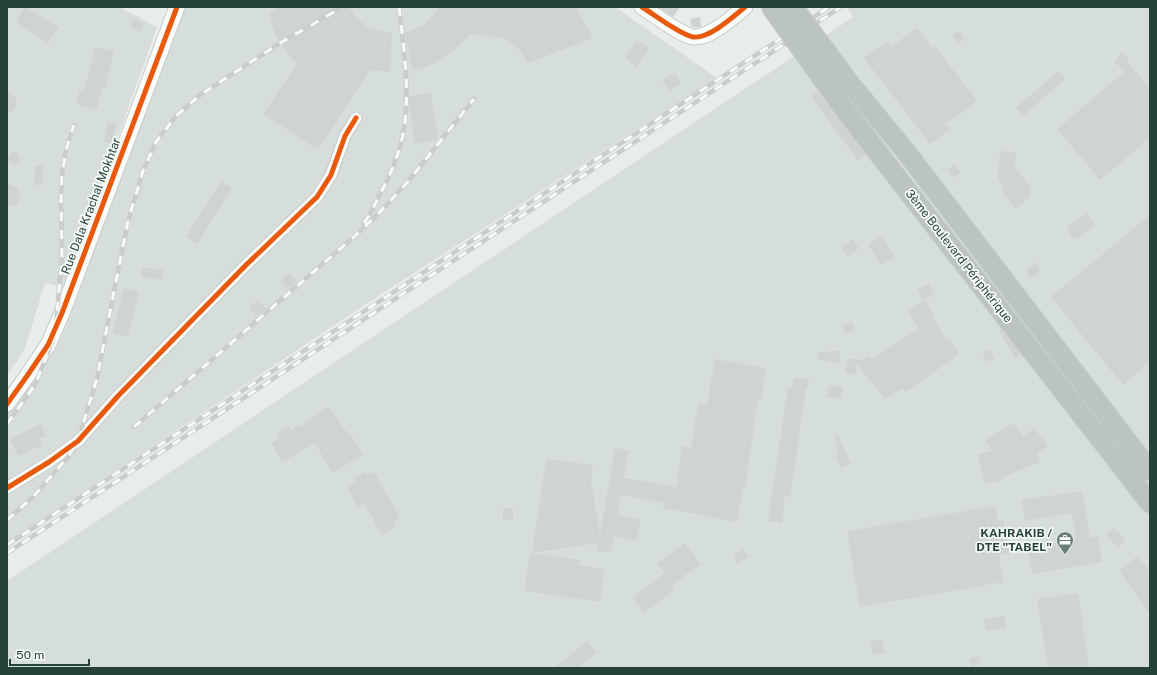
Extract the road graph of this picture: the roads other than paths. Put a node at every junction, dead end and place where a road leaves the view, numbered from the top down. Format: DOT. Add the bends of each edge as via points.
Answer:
graph roads {
  1 [pos="177,7"];
  2 [pos="642,7"];
  3 [pos="745,7"];
  4 [pos="771,7"];
  5 [pos="793,7"];
  6 [pos="356,118"];
  7 [pos="7,404"];
  8 [pos="1150,471"];
  9 [pos="7,488"];
  10 [pos="1150,502"];
  1 -- 7 [label="street, Rue Dala Krachal Mokhtar" via="62,313 48,345"];
  2 -- 3 [label="street" via="693,37 724,25"];
  4 -- 10 [label="highway, 3ème Boulevard Périphérique, bridge" via="842,106"];
  5 -- 8 [label="highway, bridge"];
  6 -- 9 [label="street" via="345,136 331,175 317,197 128,385 78,441"];
}
